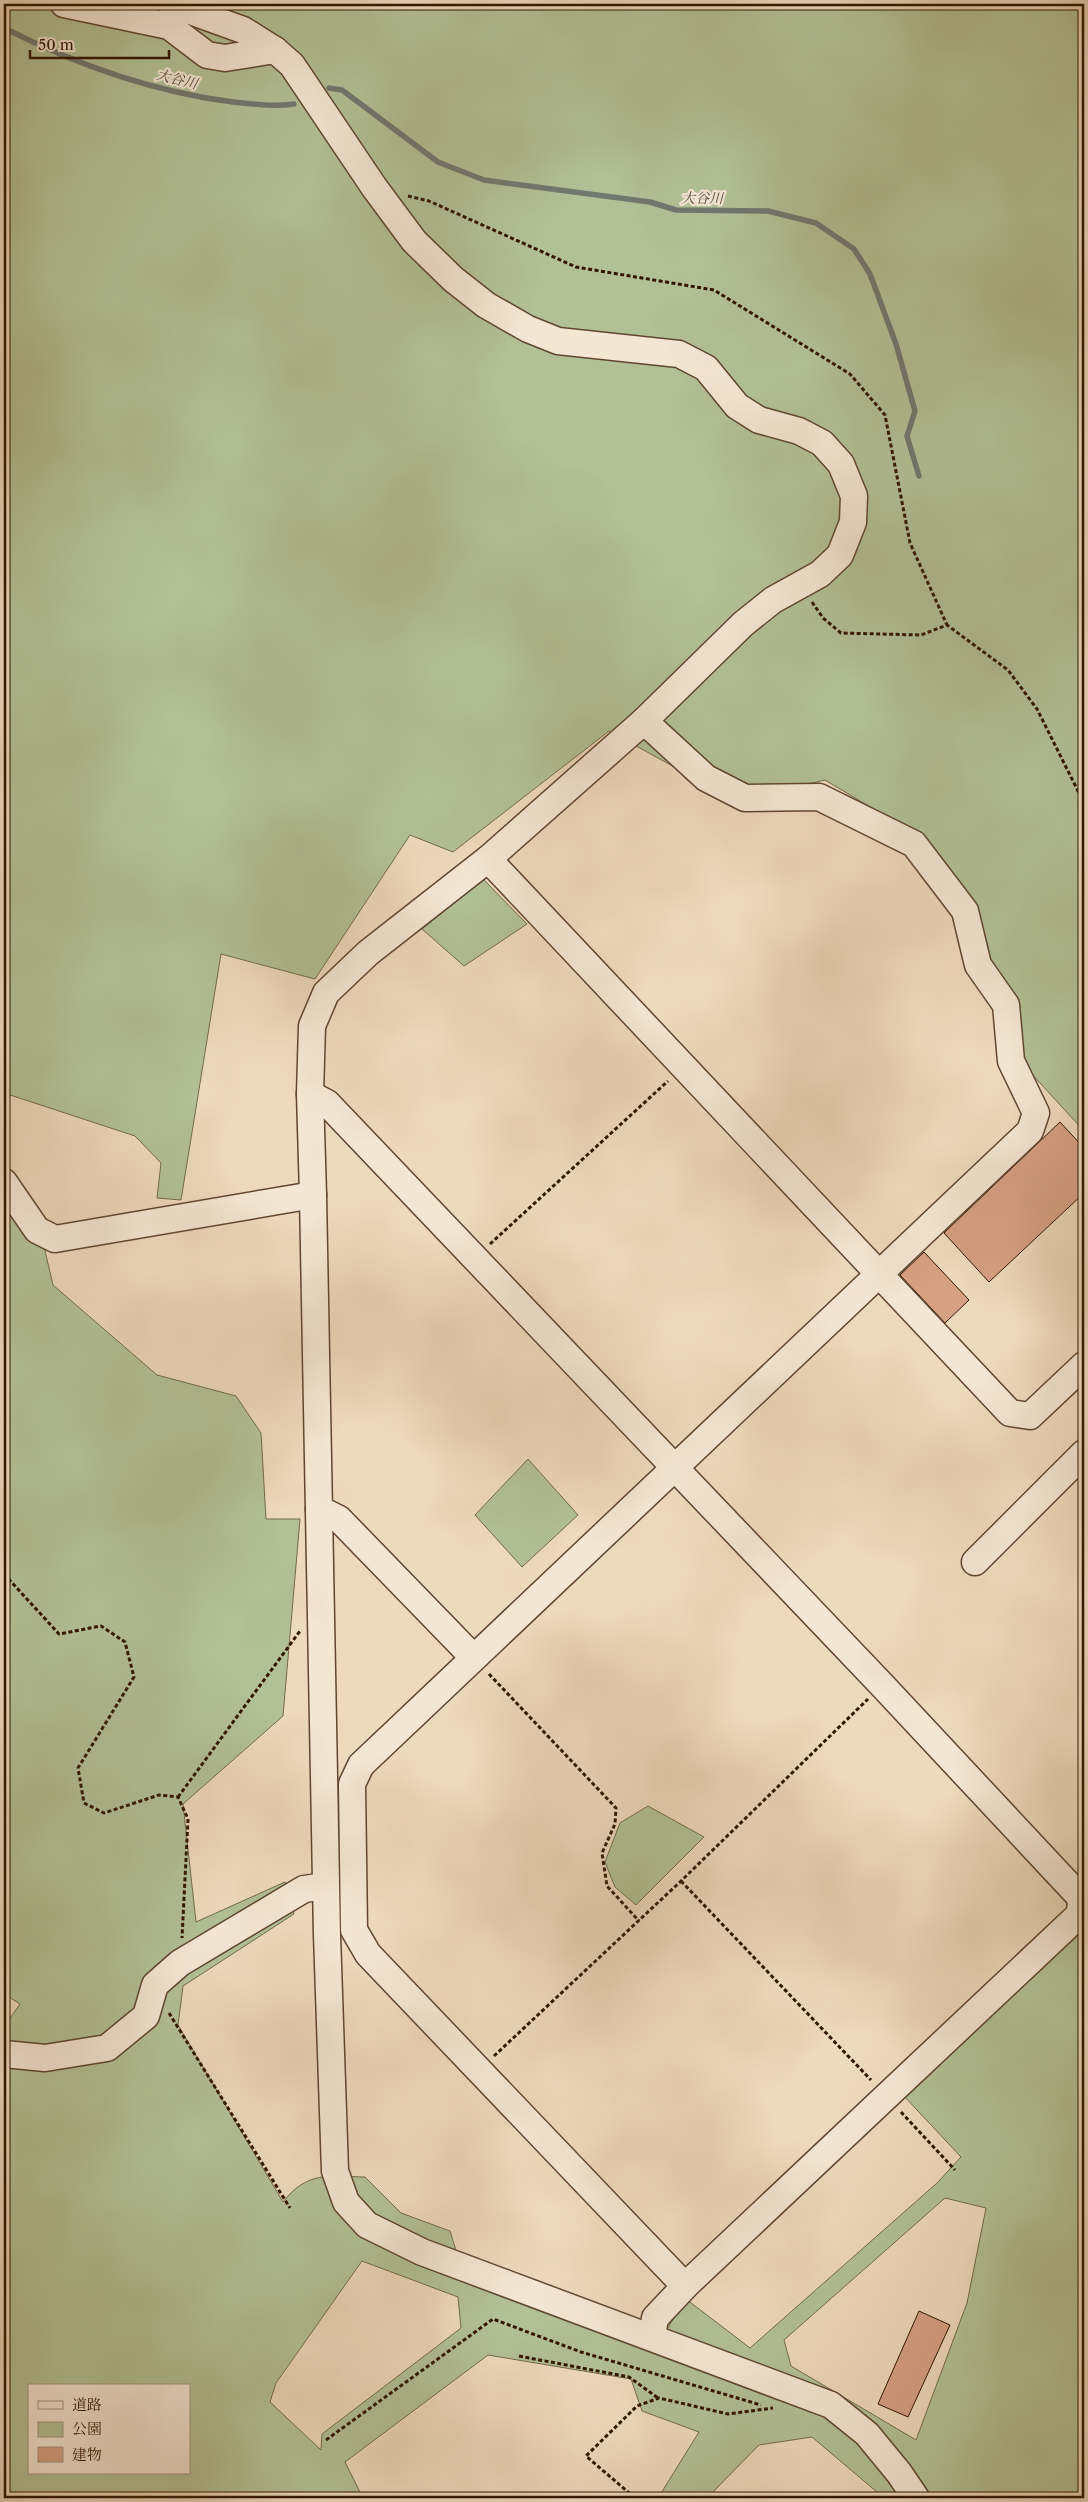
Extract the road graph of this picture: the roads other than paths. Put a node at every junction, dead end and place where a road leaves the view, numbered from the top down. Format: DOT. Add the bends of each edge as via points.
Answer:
graph roads {
  1 [pos="64,4"];
  2 [pos="170,4"];
  3 [pos="274,50"];
  4 [pos="644,721"];
  5 [pos="488,858"];
  6 [pos="310,1094"];
  7 [pos="4,1182"];
  8 [pos="314,1195"];
  9 [pos="878,1275"];
  10 [pos="1084,1365"];
  11 [pos="1084,1453"];
  12 [pos="676,1468"];
  13 [pos="319,1509"];
  14 [pos="975,1562"];
  15 [pos="473,1657"];
  16 [pos="326,1886"];
  17 [pos="4,2054"];
  18 [pos="685,2286"];
  19 [pos="652,2337"];
  20 [pos="916,2498"];
  1 -- 3 [label="street" via="169,26 207,55 225,58"];
  2 -- 3 [label="street" via="243,30"];
  3 -- 4 [label="street" via="292,65 304,81 374,188 414,241 486,305 528,329 558,340 679,354 706,368 737,406 759,420 799,431 822,443 841,464 854,496 853,522 840,555 820,574 773,600 744,624"];
  4 -- 5 [label="street"];
  4 -- 9 [label="street" via="706,778 745,798 819,797 914,844 965,911 978,965 1006,1005 1011,1061 1036,1113 1030,1131"];
  5 -- 6 [label="street" via="368,953 326,993 312,1026"];
  5 -- 9 [label="street"];
  6 -- 8 [label="street"];
  6 -- 12 [label="street" via="327,1102"];
  7 -- 8 [label="street" via="37,1230 55,1239"];
  8 -- 13 [label="street"];
  9 -- 10 [label="street" via="1010,1413 1030,1416"];
  9 -- 12 [label="street"];
  11 -- 14 [label="street"];
  12 -- 15 [label="street"];
  12 -- 18 [label="street" via="1082,1898 1080,1914"];
  13 -- 15 [label="street" via="339,1519"];
  13 -- 16 [label="street"];
  15 -- 18 [label="street" via="361,1765 352,1784 354,1930 368,1954"];
  16 -- 17 [label="street" via="304,1889 180,1963 156,1985 146,2016 107,2048 45,2058"];
  16 -- 19 [label="street" via="335,2171 346,2202 367,2224 422,2252"];
  18 -- 19 [label="street" via="655,2318"];
  19 -- 20 [label="street" via="831,2406 866,2434"];
}
